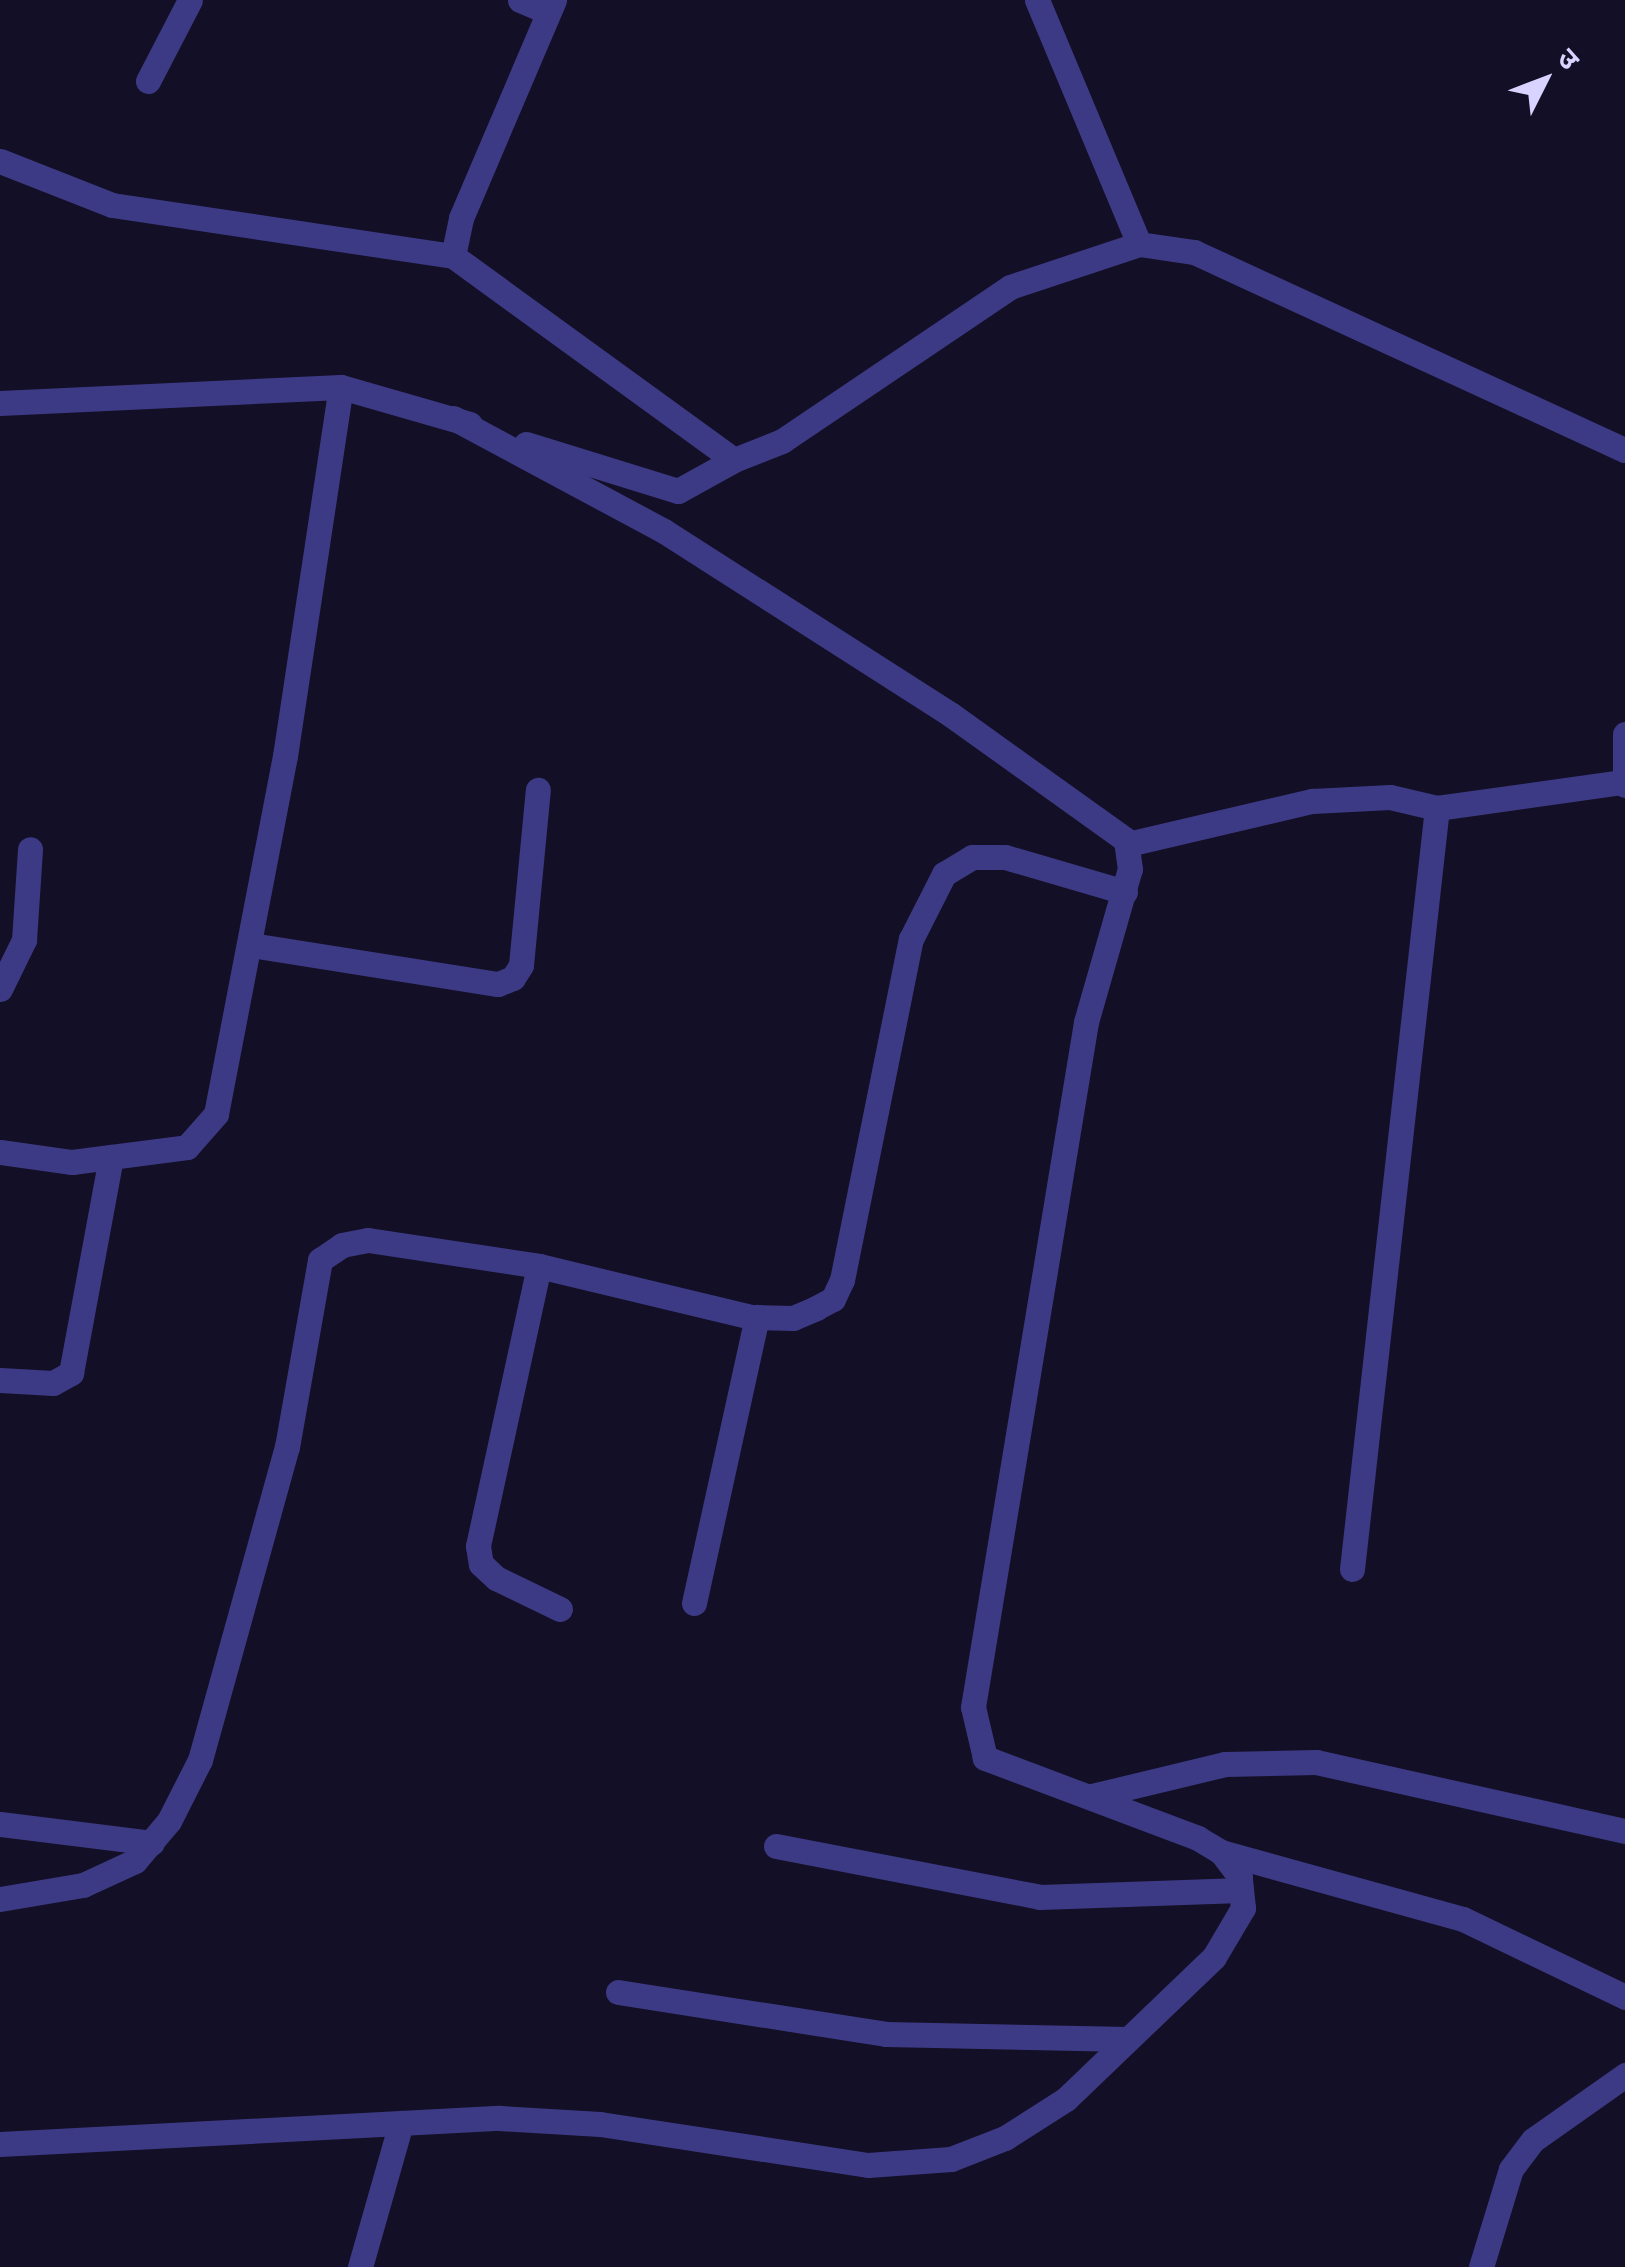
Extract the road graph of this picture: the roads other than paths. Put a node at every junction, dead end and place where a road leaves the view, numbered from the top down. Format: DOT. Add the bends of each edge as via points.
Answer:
graph roads {
  1 [pos="190,0"];
  2 [pos="520,0"];
  3 [pos="1037,0"];
  4 [pos="551,6"];
  5 [pos="148,81"];
  6 [pos="0,161"];
  7 [pos="1139,244"];
  8 [pos="453,256"];
  9 [pos="342,388"];
  10 [pos="0,403"];
  11 [pos="453,418"];
  12 [pos="1625,450"];
  13 [pos="734,460"];
  14 [pos="1625,734"];
  15 [pos="1624,784"];
  16 [pos="538,790"];
  17 [pos="1437,808"];
  18 [pos="1128,844"];
  19 [pos="30,849"];
  20 [pos="1125,892"];
  21 [pos="251,945"];
  22 [pos="0,989"];
  23 [pos="0,1152"];
  24 [pos="112,1157"];
  25 [pos="539,1266"];
  26 [pos="757,1317"];
  27 [pos="0,1380"];
  28 [pos="1352,1569"];
  29 [pos="694,1603"];
  30 [pos="560,1609"];
  31 [pos="1092,1796"];
  32 [pos="0,1824"];
  33 [pos="1625,1831"];
  34 [pos="152,1843"];
  35 [pos="776,1846"];
  36 [pos="1221,1852"];
  37 [pos="1241,1890"];
  38 [pos="0,1898"];
  39 [pos="618,1992"];
  40 [pos="1625,1997"];
  41 [pos="1128,2039"];
  42 [pos="1625,2074"];
  43 [pos="401,2123"];
  44 [pos="0,2144"];
  45 [pos="360,2267"];
  46 [pos="1481,2267"];
  1 -- 5 [label="street"];
  2 -- 4 [label="street"];
  3 -- 7 [label="street"];
  4 -- 8 [label="street" via="461,218"];
  6 -- 8 [label="street" via="112,205"];
  7 -- 12 [label="street" via="1194,252"];
  7 -- 13 [label="street" via="1010,286 782,440"];
  8 -- 13 [label="street"];
  9 -- 10 [label="street"];
  9 -- 11 [label="street"];
  9 -- 21 [label="street"];
  11 -- 13 [label="street" via="653,488 678,491"];
  11 -- 18 [label="street" via="711,561 950,714"];
  14 -- 15 [label="street"];
  15 -- 17 [label="street"];
  16 -- 21 [label="street" via="521,965 514,978 498,984"];
  17 -- 18 [label="street" via="1390,796 1312,801"];
  17 -- 28 [label="street"];
  18 -- 20 [label="street"];
  19 -- 22 [label="street" via="24,940"];
  20 -- 26 [label="street" via="1005,858 972,857 944,874 911,939 842,1280 833,1298 816,1308 793,1318"];
  20 -- 31 [label="street" via="1086,1022 973,1708 985,1758 1015,1774"];
  21 -- 24 [label="street" via="216,1114 204,1134 187,1146"];
  23 -- 24 [label="street" via="72,1162"];
  24 -- 27 [label="street" via="71,1373 54,1383"];
  25 -- 26 [label="street"];
  25 -- 30 [label="street" via="478,1546 480,1564 496,1578"];
  25 -- 34 [label="street" via="368,1240 342,1244 320,1260 287,1447 200,1760"];
  26 -- 29 [label="street"];
  31 -- 33 [label="street" via="1225,1764 1316,1762"];
  31 -- 36 [label="street"];
  32 -- 34 [label="street"];
  34 -- 38 [label="street" via="134,1861 83,1885"];
  35 -- 37 [label="street" via="1040,1897"];
  36 -- 37 [label="street"];
  36 -- 40 [label="street" via="1464,1918"];
  37 -- 41 [label="street" via="1243,1908 1214,1957"];
  39 -- 41 [label="street" via="886,2034"];
  41 -- 43 [label="street" via="1066,2099 1004,2138 951,2159 868,2165 600,2124"];
  42 -- 46 [label="street" via="1522,2154 1511,2169"];
  43 -- 44 [label="street"];
  43 -- 45 [label="street"];
}
